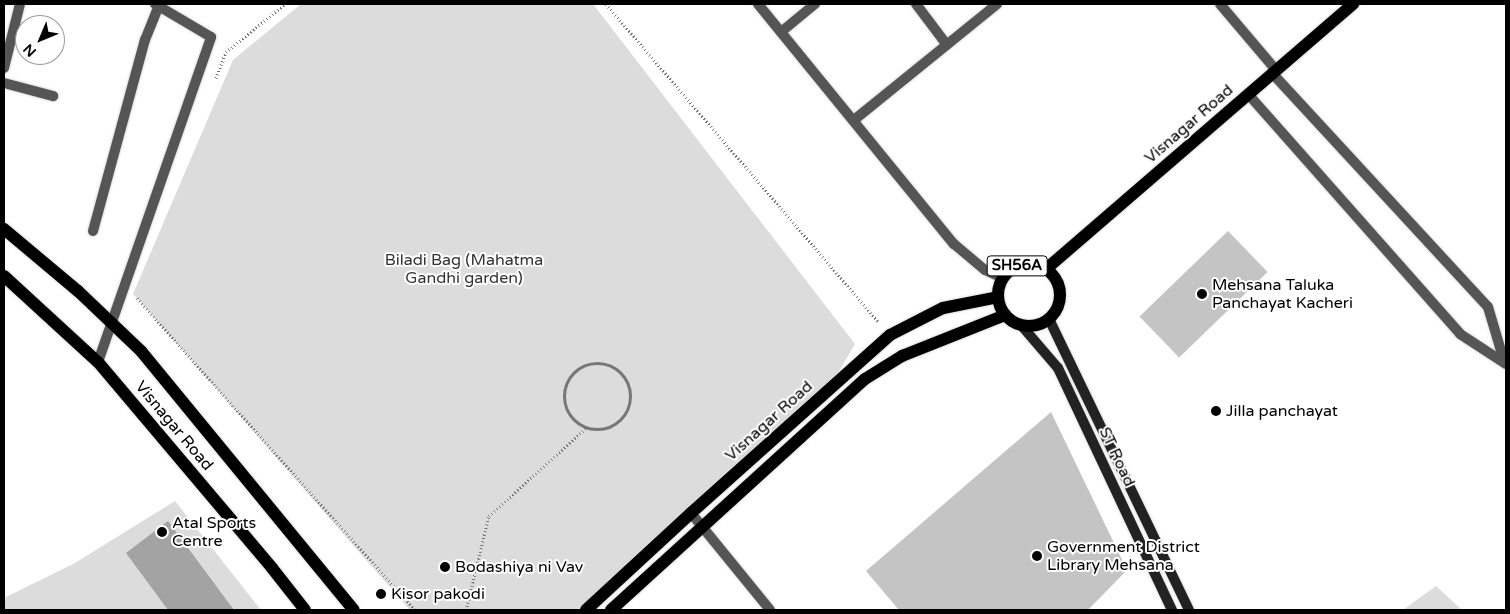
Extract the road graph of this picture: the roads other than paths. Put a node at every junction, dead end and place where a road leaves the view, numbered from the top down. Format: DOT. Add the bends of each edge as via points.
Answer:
graph roads {
  1 [pos="18,4"];
  2 [pos="758,4"];
  3 [pos="816,4"];
  4 [pos="916,4"];
  5 [pos="997,4"];
  6 [pos="1220,4"];
  7 [pos="1353,4"];
  8 [pos="157,5"];
  9 [pos="781,32"];
  10 [pos="7,45"];
  11 [pos="947,45"];
  12 [pos="4,68"];
  13 [pos="1274,72"];
  14 [pos="4,83"];
  15 [pos="1248,94"];
  16 [pos="53,96"];
  17 [pos="854,120"];
  18 [pos="4,229"];
  19 [pos="93,231"];
  20 [pos="1046,269"];
  21 [pos="4,276"];
  22 [pos="1002,278"];
  23 [pos="998,297"];
  24 [pos="1005,315"];
  25 [pos="1049,319"];
  26 [pos="111,322"];
  27 [pos="1021,325"];
  28 [pos="1505,361"];
  29 [pos="98,362"];
  30 [pos="691,513"];
  31 [pos="702,527"];
  32 [pos="305,610"];
  33 [pos="354,610"];
  34 [pos="586,610"];
  35 [pos="611,610"];
  36 [pos="770,610"];
  37 [pos="1172,610"];
  38 [pos="1189,610"];
  1 -- 10 [label="street"];
  2 -- 9 [label="street"];
  3 -- 9 [label="street"];
  4 -- 11 [label="street"];
  5 -- 11 [label="street"];
  6 -- 13 [label="street"];
  7 -- 13 [label="main road, Visnagar Road"];
  8 -- 19 [label="street"];
  8 -- 26 [label="street" via="211,37"];
  9 -- 17 [label="street"];
  10 -- 12 [label="street"];
  11 -- 17 [label="street"];
  13 -- 15 [label="main road, Visnagar Road"];
  13 -- 28 [label="street" via="1488,307"];
  14 -- 16 [label="street"];
  15 -- 20 [label="main road, Visnagar Road"];
  15 -- 28 [label="street" via="1460,334"];
  17 -- 22 [label="street" via="954,244 985,270"];
  18 -- 26 [label="main road" via="78,290"];
  20 -- 22 [label="main road, SH56A" via="1027,263"];
  20 -- 25 [label="main road, SH56A" via="1055,279 1060,293 1056,311"];
  21 -- 29 [label="main road, Visnagar Road"];
  22 -- 23 [label="main road, SH56A"];
  23 -- 24 [label="main road, SH56A"];
  23 -- 30 [label="main road, Visnagar Road" via="943,308 890,336"];
  24 -- 27 [label="main road"];
  24 -- 31 [label="main road" via="902,356 865,380"];
  25 -- 27 [label="main road" via="1041,324"];
  25 -- 38 [label="main road, ST Road"];
  26 -- 29 [label="street"];
  26 -- 33 [label="main road" via="142,351"];
  27 -- 37 [label="main road, ST Road" via="1058,368"];
  29 -- 32 [label="main road, Visnagar Road"];
  30 -- 31 [label="street"];
  30 -- 34 [label="main road, Visnagar Road"];
  31 -- 35 [label="main road"];
  31 -- 36 [label="street"];
}
